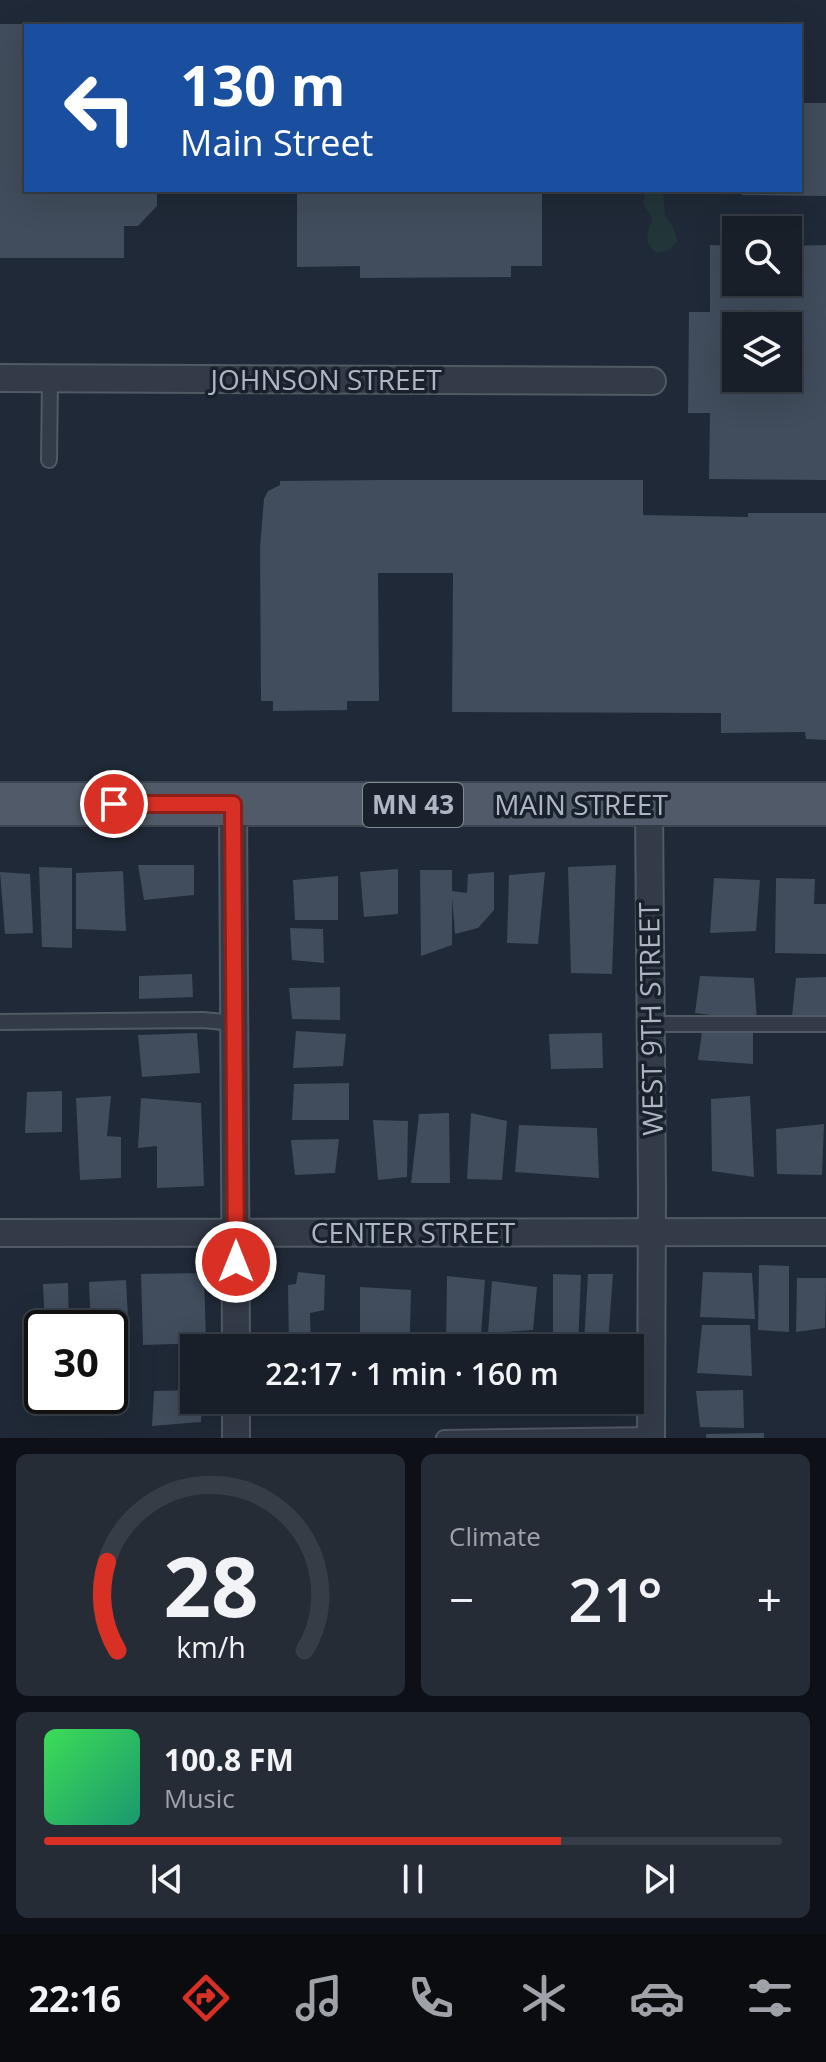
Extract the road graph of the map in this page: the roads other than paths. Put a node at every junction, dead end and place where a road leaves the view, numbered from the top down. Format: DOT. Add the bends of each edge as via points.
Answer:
graph roads {
  1 [pos="0,378"];
  2 [pos="50,378"];
  3 [pos="652,381"];
  4 [pos="49,460"];
  5 [pos="0,804"];
  6 [pos="233,804"];
  7 [pos="826,804"];
  8 [pos="649,805"];
  9 [pos="0,1022"];
  10 [pos="235,1023"];
  11 [pos="651,1024"];
  12 [pos="826,1024"];
  13 [pos="826,1232"];
  14 [pos="0,1233"];
  15 [pos="236,1233"];
  16 [pos="651,1233"];
  17 [pos="236,1334"];
  18 [pos="236,1414"];
  19 [pos="651,1436"];
  20 [pos="236,1438"];
  21 [pos="444,1438"];
  1 -- 2 [label="street, JOHNSON STREET"];
  2 -- 3 [label="street, JOHNSON STREET"];
  2 -- 4 [label="lane"];
  5 -- 6 [label="main road, MAIN STREET / MN 43"];
  6 -- 8 [label="main road, MAIN STREET / MN 43"];
  6 -- 10 [label="street"];
  7 -- 8 [label="main road, MAIN STREET / MN 43"];
  8 -- 11 [label="street, WEST 9TH STREET"];
  9 -- 10 [label="lane"];
  10 -- 15 [label="street"];
  11 -- 12 [label="lane"];
  11 -- 16 [label="street, WEST 9TH STREET"];
  13 -- 16 [label="street, CENTER STREET"];
  14 -- 15 [label="street, CENTER STREET"];
  15 -- 16 [label="street, CENTER STREET"];
  15 -- 17 [label="street"];
  16 -- 19 [label="street, WEST 9TH STREET"];
  18 -- 20 [label="street"];
  19 -- 21 [label="lane"];
}
